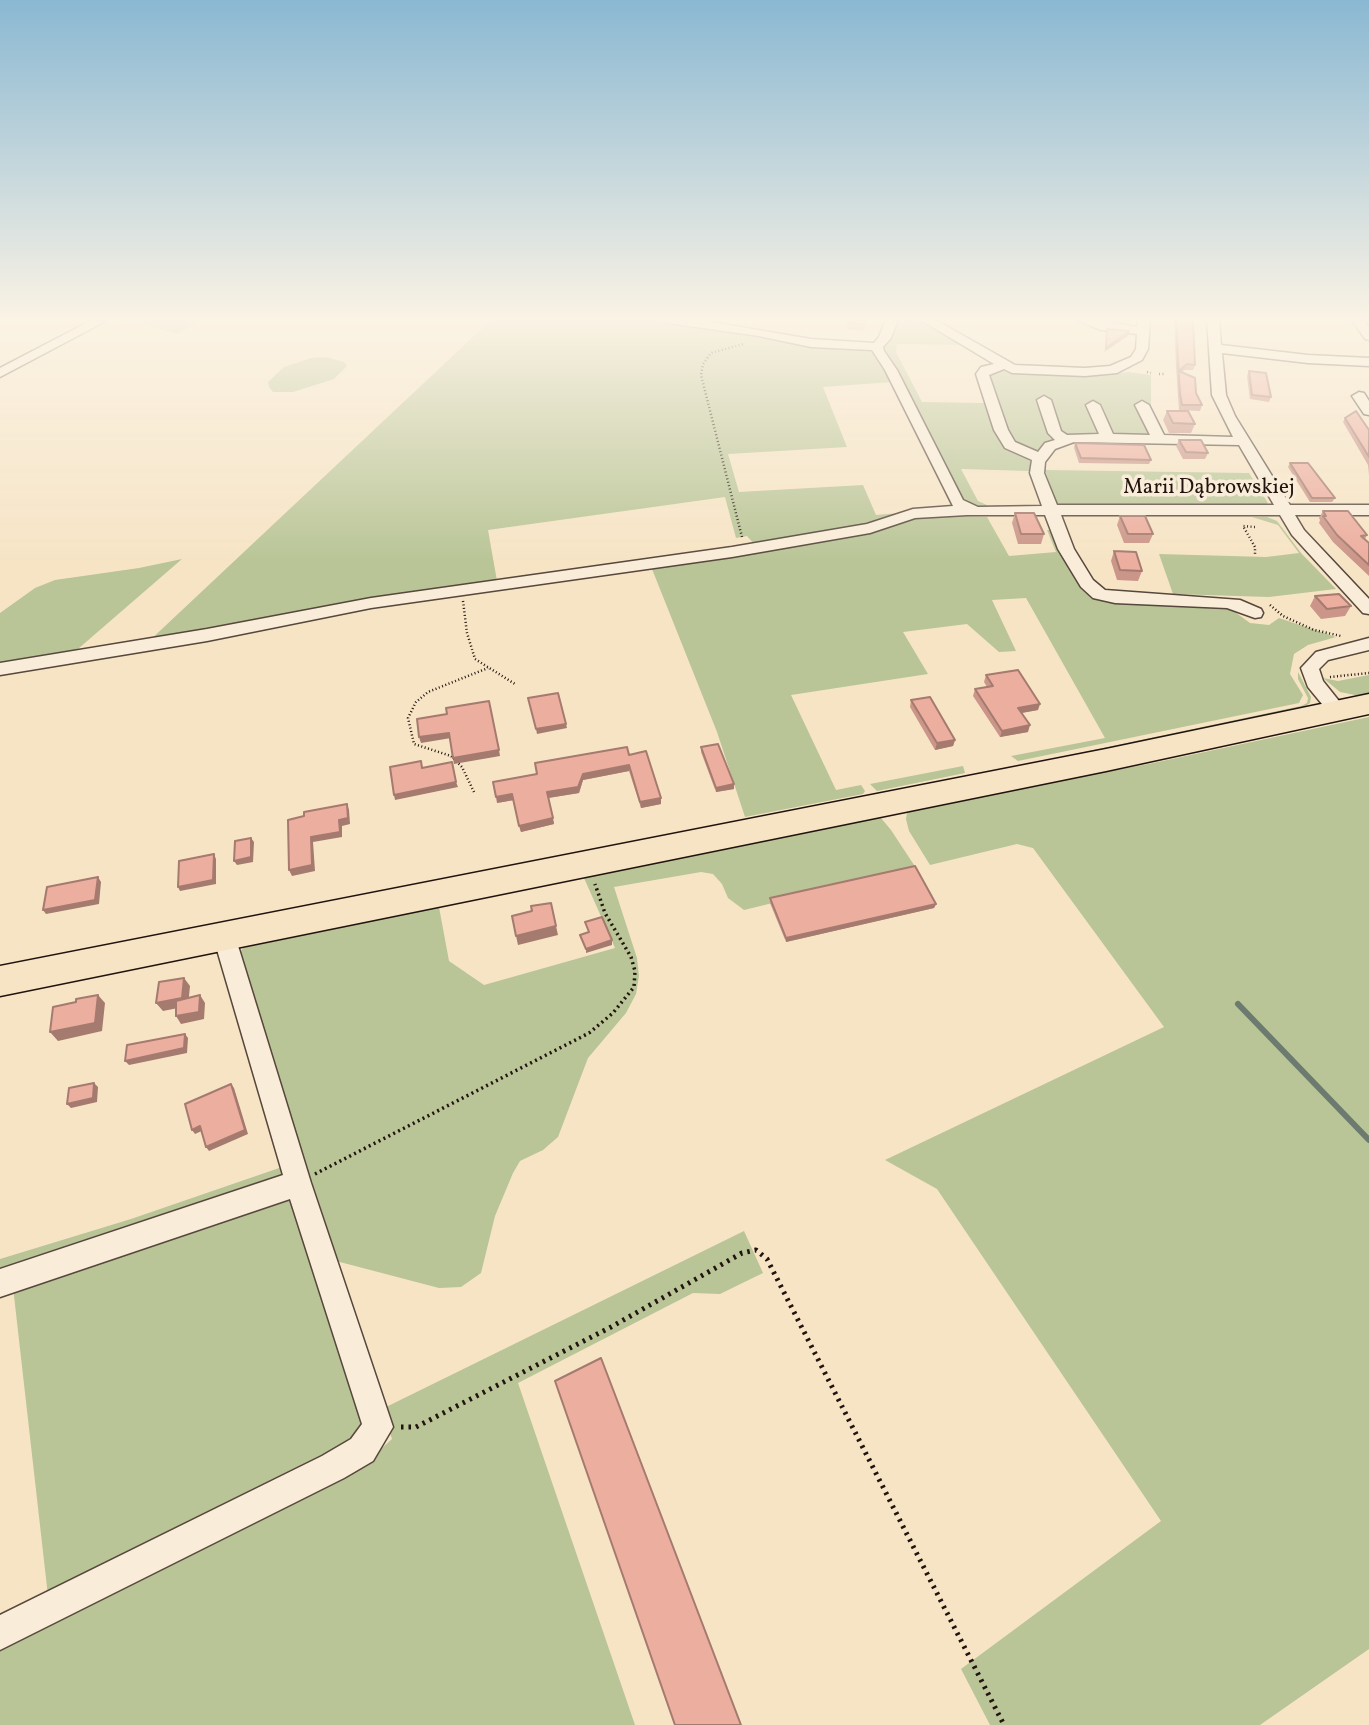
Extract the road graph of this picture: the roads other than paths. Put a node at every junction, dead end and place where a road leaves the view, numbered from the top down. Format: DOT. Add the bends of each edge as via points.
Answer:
graph roads {
  1 [pos="904,400"];
  2 [pos="991,400"];
  3 [pos="1044,400"];
  4 [pos="1220,400"];
  5 [pos="1093,405"];
  6 [pos="1142,405"];
  7 [pos="1108,438"];
  8 [pos="1158,438"];
  9 [pos="1063,439"];
  10 [pos="1243,441"];
  11 [pos="1041,458"];
  12 [pos="967,510"];
  13 [pos="1049,510"];
  14 [pos="1369,510"];
  15 [pos="1284,511"];
  16 [pos="1260,607"];
  17 [pos="1369,609"];
  18 [pos="1369,644"];
  19 [pos="0,669"];
  20 [pos="1369,704"];
  21 [pos="1338,711"];
  22 [pos="224,936"];
  23 [pos="0,981"];
  24 [pos="298,1183"];
  25 [pos="0,1283"];
  26 [pos="0,1633"];
  1 -- 12 [label="street" via="957,502"];
  2 -- 11 [label="street" via="1010,445"];
  3 -- 9 [label="street" via="1055,433"];
  4 -- 10 [label="street"];
  5 -- 7 [label="street"];
  6 -- 8 [label="street"];
  7 -- 8 [label="street"];
  7 -- 9 [label="street"];
  8 -- 10 [label="street"];
  9 -- 11 [label="street"];
  10 -- 15 [label="street"];
  11 -- 13 [label="street" via="1037,473"];
  12 -- 13 [label="street, Marii Dąbrowskiej"];
  12 -- 19 [label="street, Marii Dąbrowskiej" via="914,514 870,528 746,549 371,603"];
  13 -- 15 [label="street, Marii Dąbrowskiej"];
  13 -- 16 [label="street" via="1076,567 1099,594"];
  14 -- 15 [label="street, Marii Dąbrowskiej"];
  15 -- 17 [label="street" via="1313,551"];
  18 -- 21 [label="street" via="1322,656 1310,668 1314,683"];
  20 -- 21 [label="main road"];
  21 -- 22 [label="main road"];
  22 -- 23 [label="main road"];
  22 -- 24 [label="street"];
  24 -- 25 [label="street"];
  24 -- 26 [label="street" via="377,1427 362,1450"];
}
